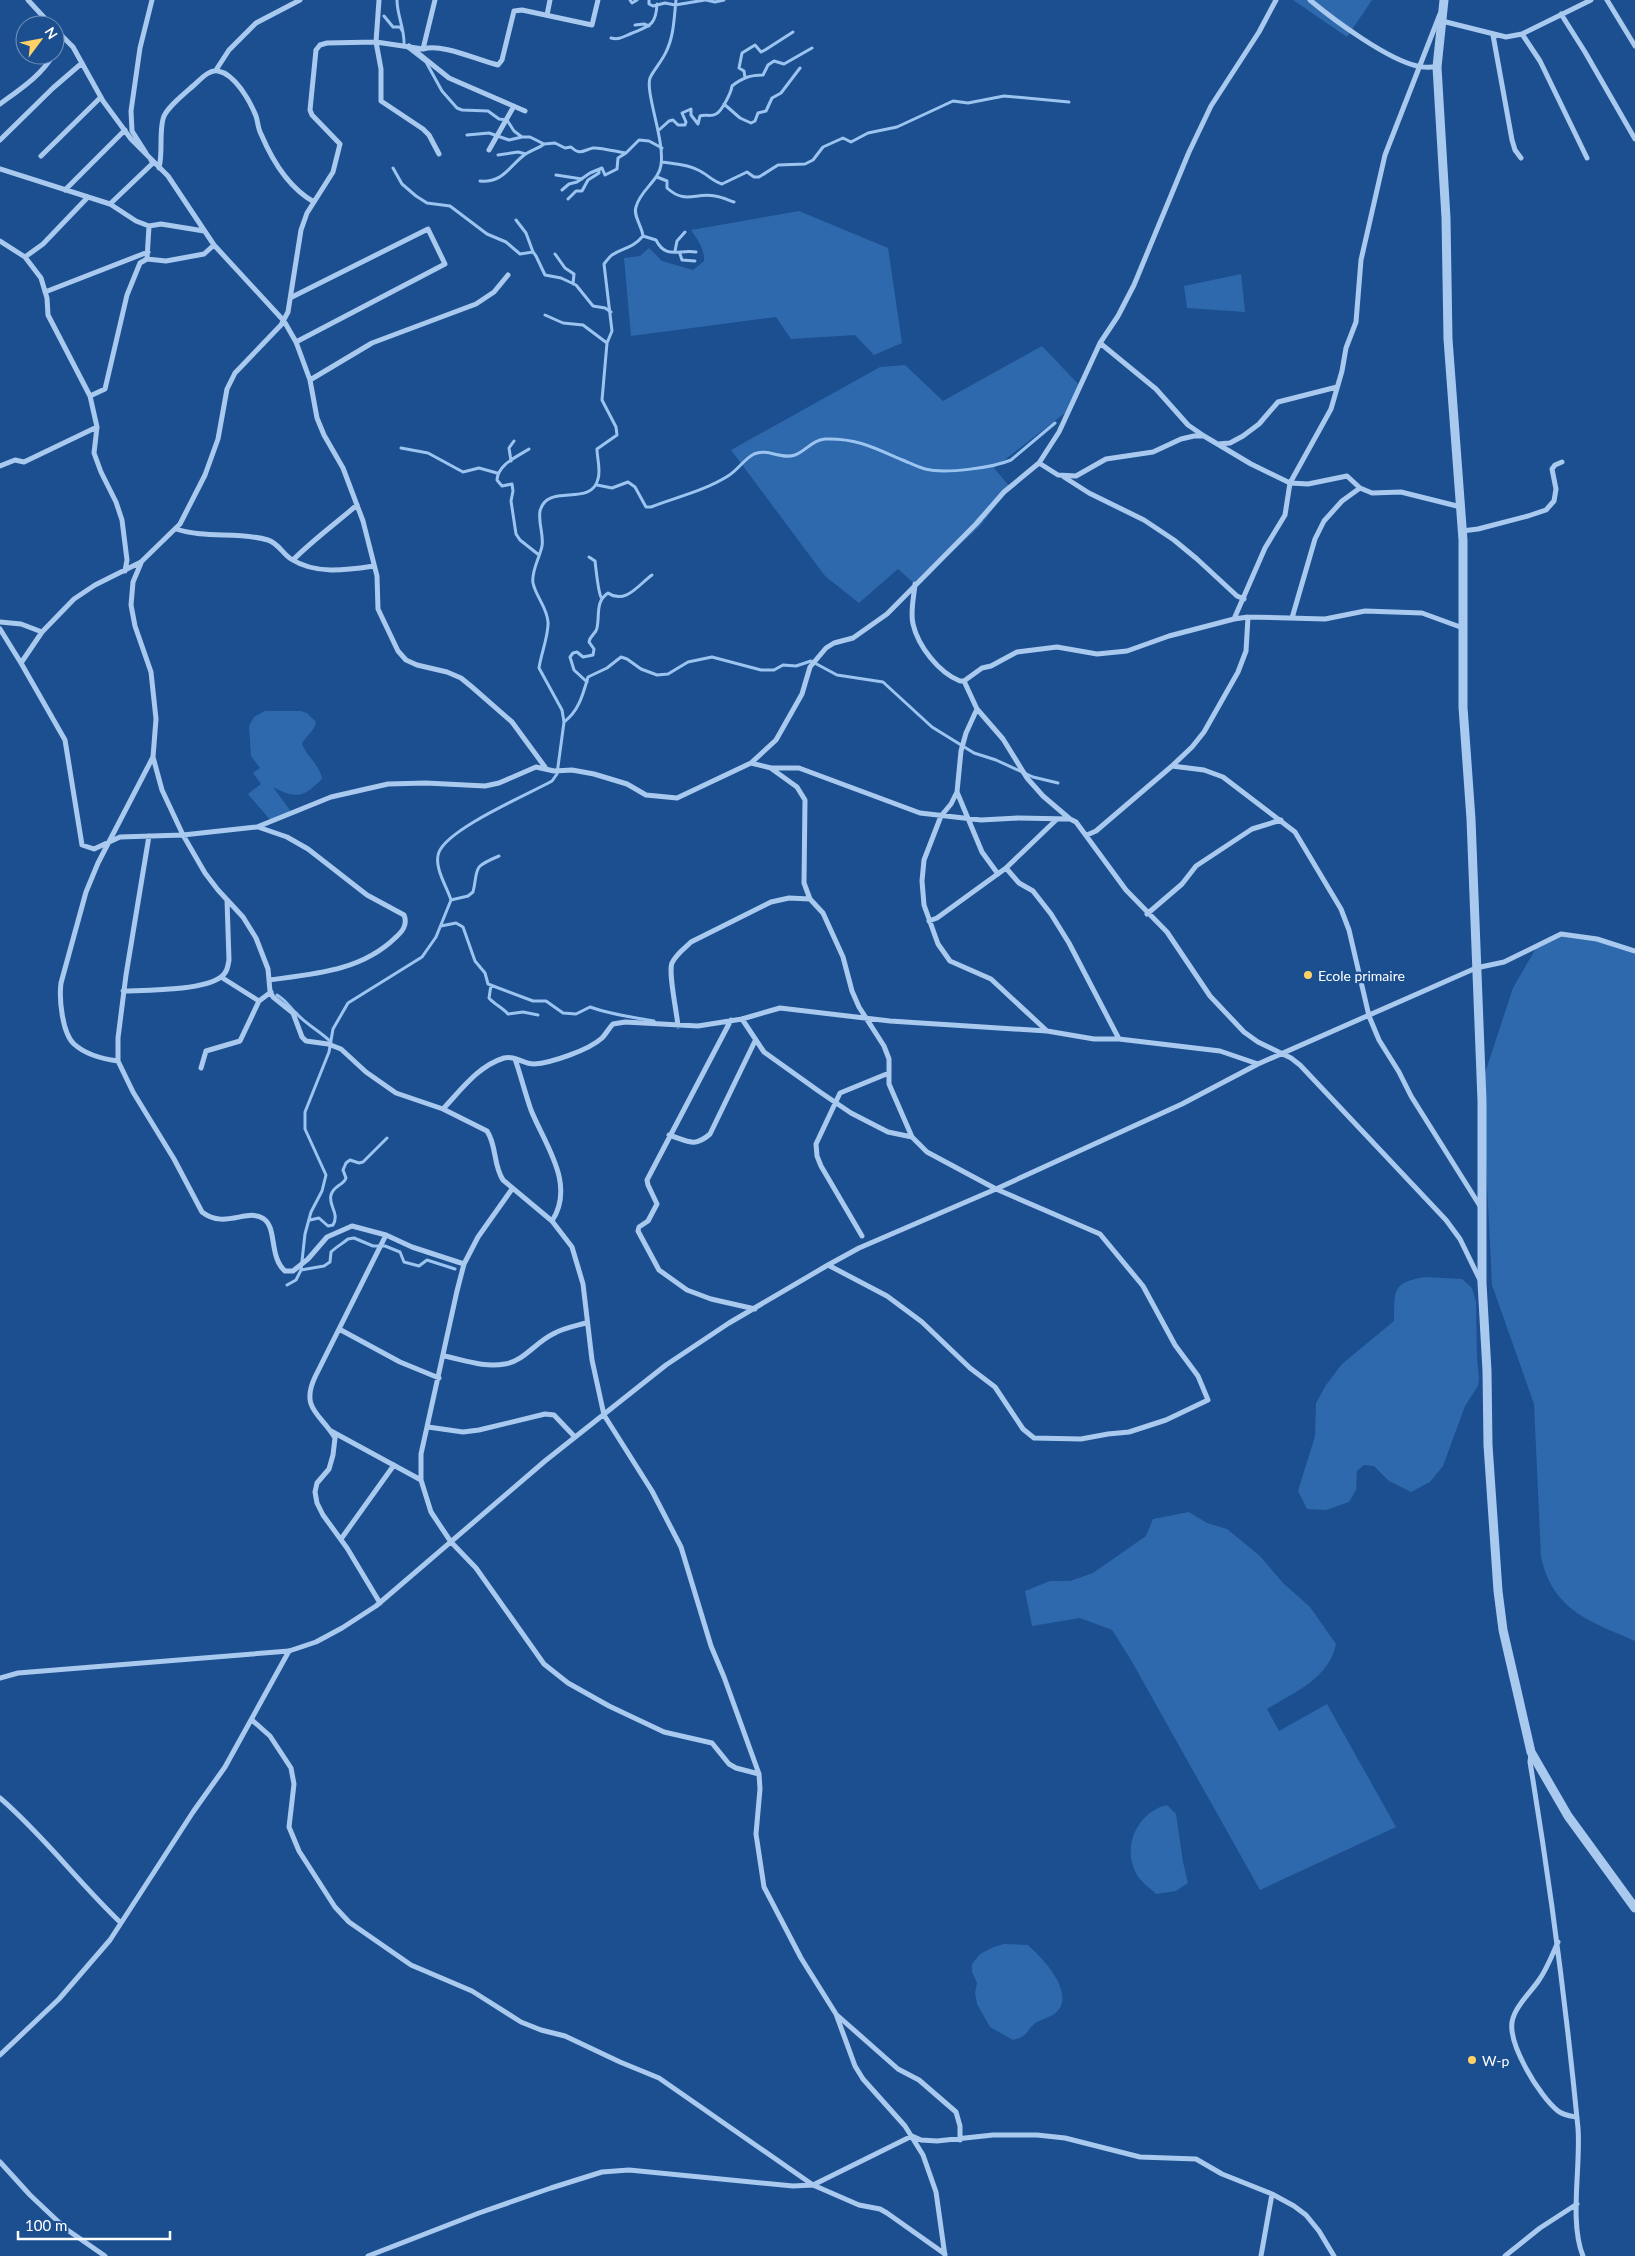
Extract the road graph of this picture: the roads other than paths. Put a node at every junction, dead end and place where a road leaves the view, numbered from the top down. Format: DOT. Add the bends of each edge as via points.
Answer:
graph roads {
  1 [pos="28,0"];
  2 [pos="152,0"];
  3 [pos="300,0"];
  4 [pos="379,0"];
  5 [pos="435,0"];
  6 [pos="550,0"];
  7 [pos="598,0"];
  8 [pos="1276,0"];
  9 [pos="1310,0"];
  10 [pos="1591,0"];
  11 [pos="1607,0"];
  12 [pos="1444,1"];
  13 [pos="546,14"];
  14 [pos="1561,14"];
  15 [pos="42,15"];
  16 [pos="1442,21"];
  17 [pos="1522,34"];
  18 [pos="1493,35"];
  19 [pos="65,39"];
  20 [pos="376,42"];
  21 [pos="409,46"];
  22 [pos="1635,46"];
  23 [pos="423,49"];
  24 [pos="82,63"];
  25 [pos="46,65"];
  26 [pos="1418,67"];
  27 [pos="1437,67"];
  28 [pos="216,70"];
  29 [pos="101,97"];
  30 [pos="0,104"];
  31 [pos="514,106"];
  32 [pos="525,111"];
  33 [pos="125,130"];
  34 [pos="1635,139"];
  35 [pos="0,140"];
  36 [pos="489,150"];
  37 [pos="439,154"];
  38 [pos="41,156"];
  39 [pos="1521,158"];
  40 [pos="1587,158"];
  41 [pos="153,163"];
  42 [pos="160,168"];
  43 [pos="0,169"];
  44 [pos="65,190"];
  45 [pos="88,197"];
  46 [pos="314,202"];
  47 [pos="110,204"];
  48 [pos="149,226"];
  49 [pos="204,231"];
  50 [pos="0,241"];
  51 [pos="214,245"];
  52 [pos="148,252"];
  53 [pos="25,257"];
  54 [pos="147,260"];
  55 [pos="508,275"];
  56 [pos="45,292"];
  57 [pos="292,296"];
  58 [pos="284,321"];
  59 [pos="296,342"];
  60 [pos="1100,343"];
  61 [pos="310,380"];
  62 [pos="1337,387"];
  63 [pos="90,396"];
  64 [pos="97,428"];
  65 [pos="1204,436"];
  66 [pos="1217,444"];
  67 [pos="1562,462"];
  68 [pos="1039,463"];
  69 [pos="0,466"];
  70 [pos="1064,477"];
  71 [pos="1290,483"];
  72 [pos="1360,488"];
  73 [pos="357,505"];
  74 [pos="1462,508"];
  75 [pos="176,529"];
  76 [pos="1462,531"];
  77 [pos="293,560"];
  78 [pos="141,562"];
  79 [pos="374,566"];
  80 [pos="125,571"];
  81 [pos="915,584"];
  82 [pos="1244,599"];
  83 [pos="1248,617"];
  84 [pos="1292,618"];
  85 [pos="1234,619"];
  86 [pos="0,622"];
  87 [pos="1463,628"];
  88 [pos="0,629"];
  89 [pos="42,632"];
  90 [pos="22,663"];
  91 [pos="964,681"];
  92 [pos="977,710"];
  93 [pos="153,757"];
  94 [pos="751,763"];
  95 [pos="1172,766"];
  96 [pos="546,767"];
  97 [pos="771,768"];
  98 [pos="957,792"];
  99 [pos="941,816"];
  100 [pos="968,819"];
  101 [pos="1070,819"];
  102 [pos="1056,820"];
  103 [pos="1281,820"];
  104 [pos="257,827"];
  105 [pos="184,835"];
  106 [pos="1087,835"];
  107 [pos="149,836"];
  108 [pos="110,839"];
  109 [pos="1006,868"];
  110 [pos="998,874"];
  111 [pos="227,900"];
  112 [pos="810,900"];
  113 [pos="1147,914"];
  114 [pos="929,921"];
  115 [pos="1635,950"];
  116 [pos="1476,968"];
  117 [pos="221,977"];
  118 [pos="269,980"];
  119 [pos="123,991"];
  120 [pos="270,992"];
  121 [pos="259,1001"];
  122 [pos="1369,1016"];
  123 [pos="865,1018"];
  124 [pos="742,1019"];
  125 [pos="731,1020"];
  126 [pos="678,1026"];
  127 [pos="1047,1032"];
  128 [pos="1119,1039"];
  129 [pos="755,1041"];
  130 [pos="1280,1054"];
  131 [pos="515,1059"];
  132 [pos="118,1061"];
  133 [pos="1258,1064"];
  134 [pos="201,1068"];
  135 [pos="889,1072"];
  136 [pos="835,1103"];
  137 [pos="442,1109"];
  138 [pos="670,1136"];
  139 [pos="912,1137"];
  140 [pos="512,1189"];
  141 [pos="996,1189"];
  142 [pos="1480,1207"];
  143 [pos="552,1222"];
  144 [pos="386,1235"];
  145 [pos="862,1236"];
  146 [pos="464,1264"];
  147 [pos="828,1265"];
  148 [pos="1482,1283"];
  149 [pos="755,1309"];
  150 [pos="586,1323"];
  151 [pos="339,1329"];
  152 [pos="444,1356"];
  153 [pos="439,1378"];
  154 [pos="604,1415"];
  155 [pos="428,1427"];
  156 [pos="328,1429"];
  157 [pos="574,1436"];
  158 [pos="394,1465"];
  159 [pos="420,1480"];
  160 [pos="341,1539"];
  161 [pos="451,1542"];
  162 [pos="380,1603"];
  163 [pos="289,1651"];
  164 [pos="0,1678"];
  165 [pos="252,1720"];
  166 [pos="1531,1752"];
  167 [pos="759,1774"];
  168 [pos="0,1798"];
  169 [pos="1635,1908"];
  170 [pos="121,1923"];
  171 [pos="1558,1942"];
  172 [pos="836,2014"];
  173 [pos="0,2055"];
  174 [pos="1576,2117"];
  175 [pos="912,2136"];
  176 [pos="960,2140"];
  177 [pos="0,2162"];
  178 [pos="813,2184"];
  179 [pos="1272,2194"];
  180 [pos="1577,2204"];
  181 [pos="945,2255"];
  182 [pos="105,2256"];
  183 [pos="368,2256"];
  184 [pos="1261,2256"];
  185 [pos="1334,2256"];
  186 [pos="1505,2256"];
  187 [pos="1583,2256"];
  1 -- 15 [label="street"];
  2 -- 41 [label="street" via="140,48 131,111 132,131"];
  3 -- 28 [label="street" via="256,23 229,50"];
  4 -- 20 [label="street"];
  5 -- 23 [label="street"];
  6 -- 13 [label="street"];
  7 -- 13 [label="street" via="592,25"];
  8 -- 60 [label="street" via="1211,106 1134,285"];
  9 -- 26 [label="street" via="1353,32"];
  10 -- 14 [label="street"];
  11 -- 22 [label="street"];
  12 -- 16 [label="street"];
  12 -- 26 [label="street"];
  13 -- 23 [label="street" via="514,11 498,65 431,46"];
  14 -- 17 [label="street"];
  14 -- 34 [label="street"];
  16 -- 18 [label="street"];
  16 -- 27 [label="street"];
  17 -- 18 [label="street"];
  17 -- 40 [label="street" via="1540,61"];
  18 -- 39 [label="street" via="1512,140"];
  19 -- 24 [label="street"];
  20 -- 21 [label="street"];
  20 -- 37 [label="street" via="381,69 380,101 423,129"];
  20 -- 46 [label="street" via="327,43 317,48 311,113 340,146 333,172"];
  21 -- 23 [label="street"];
  21 -- 31 [label="street" via="449,78"];
  24 -- 29 [label="street"];
  24 -- 35 [label="street"];
  25 -- 30 [label="street"];
  26 -- 27 [label="street"];
  26 -- 62 [label="street" via="1385,155 1361,260 1356,322"];
  27 -- 74 [label="street" via="1446,218 1448,339"];
  28 -- 42 [label="street" via="208,72 162,118"];
  28 -- 46 [label="street" via="228,75 250,102 260,133 276,162 290,183"];
  29 -- 33 [label="street"];
  29 -- 38 [label="street"];
  31 -- 32 [label="street"];
  31 -- 36 [label="street"];
  33 -- 41 [label="street"];
  33 -- 44 [label="street"];
  41 -- 42 [label="street"];
  41 -- 47 [label="street"];
  42 -- 49 [label="street"];
  43 -- 44 [label="street"];
  44 -- 45 [label="street"];
  45 -- 47 [label="street"];
  45 -- 53 [label="street" via="43,244"];
  46 -- 57 [label="street" via="299,236"];
  47 -- 48 [label="street"];
  48 -- 49 [label="street" via="161,224"];
  48 -- 52 [label="street"];
  49 -- 51 [label="street"];
  50 -- 53 [label="street"];
  51 -- 54 [label="street" via="204,254 166,261"];
  51 -- 58 [label="street"];
  52 -- 54 [label="street"];
  52 -- 56 [label="street"];
  53 -- 56 [label="street" via="41,278"];
  54 -- 63 [label="street" via="140,263 127,295 105,388"];
  55 -- 61 [label="street" via="494,292 476,304 372,343"];
  56 -- 63 [label="street" via="48,316"];
  57 -- 58 [label="street"];
  57 -- 59 [label="street" via="428,229 445,264"];
  58 -- 59 [label="street"];
  58 -- 75 [label="street" via="235,373 226,388 218,439 205,475"];
  59 -- 61 [label="street"];
  60 -- 65 [label="street" via="1156,389 1188,425"];
  60 -- 68 [label="street" via="1059,432"];
  61 -- 73 [label="street" via="317,418 344,468"];
  62 -- 66 [label="street" via="1278,402 1259,424 1243,436 1230,443"];
  62 -- 71 [label="street" via="1331,409"];
  63 -- 64 [label="street"];
  64 -- 69 [label="street" via="24,462 15,460"];
  64 -- 80 [label="street" via="94,453 122,520 127,560"];
  65 -- 66 [label="street"];
  65 -- 70 [label="street" via="1181,439 1153,452 1106,459 1082,474"];
  66 -- 71 [label="street"];
  67 -- 76 [label="street" via="1552,469 1556,490 1554,501 1546,510"];
  68 -- 70 [label="street"];
  68 -- 81 [label="street" via="1004,492"];
  70 -- 82 [label="street" via="1144,520"];
  71 -- 72 [label="street" via="1308,484 1348,476"];
  71 -- 82 [label="street" via="1285,515 1264,548"];
  72 -- 74 [label="street" via="1372,493 1401,492"];
  72 -- 84 [label="street" via="1342,501 1324,522 1315,540"];
  73 -- 77 [label="street" via="317,536"];
  73 -- 79 [label="street"];
  74 -- 76 [label="street"];
  75 -- 77 [label="street" via="191,534 268,540"];
  75 -- 78 [label="street"];
  76 -- 87 [label="street"];
  77 -- 79 [label="street" via="319,569"];
  78 -- 80 [label="street"];
  78 -- 93 [label="street" via="133,582 131,605 151,672 156,719"];
  79 -- 96 [label="street" via="378,609 398,651 417,666 447,672 472,686 512,722"];
  80 -- 89 [label="street" via="74,599"];
  81 -- 91 [label="street" via="912,610 917,637 936,663 957,680"];
  81 -- 94 [label="street" via="887,614 853,638 834,643 818,656 810,667 802,694 776,740"];
  82 -- 85 [label="street"];
  83 -- 84 [label="street"];
  83 -- 85 [label="street"];
  83 -- 95 [label="street" via="1246,651 1238,672 1204,732"];
  84 -- 87 [label="street" via="1325,619 1365,611 1422,613"];
  85 -- 91 [label="street" via="1127,651 1097,654 1057,647 1017,652 982,668"];
  86 -- 89 [label="street" via="21,624"];
  87 -- 116 [label="street" via="1463,707"];
  88 -- 90 [label="street"];
  89 -- 90 [label="street"];
  90 -- 108 [label="street" via="65,740 82,844 94,849"];
  91 -- 92 [label="street"];
  92 -- 98 [label="street" via="961,751"];
  92 -- 101 [label="street" via="1003,739 1027,778"];
  93 -- 105 [label="street" via="166,799"];
  93 -- 108 [label="street"];
  94 -- 96 [label="street" via="678,798 646,795 610,779"];
  94 -- 97 [label="street"];
  95 -- 103 [label="street" via="1217,774"];
  95 -- 106 [label="street" via="1096,831"];
  96 -- 104 [label="street" via="536,767 485,786 388,784 331,797"];
  97 -- 99 [label="street" via="799,768 920,813"];
  97 -- 112 [label="street" via="798,786 805,800 804,883"];
  98 -- 99 [label="street"];
  98 -- 100 [label="street"];
  99 -- 100 [label="street"];
  99 -- 114 [label="street" via="924,860 922,881"];
  100 -- 102 [label="street"];
  100 -- 110 [label="street" via="982,852"];
  101 -- 102 [label="street"];
  101 -- 106 [label="street"];
  102 -- 109 [label="street"];
  103 -- 113 [label="street" via="1252,829 1196,866 1182,884"];
  103 -- 122 [label="street" via="1295,832 1341,909"];
  104 -- 105 [label="street"];
  104 -- 118 [label="street" via="308,848 367,895 404,915 406,920 396,938 370,957 340,969"];
  105 -- 107 [label="street"];
  105 -- 111 [label="street" via="205,873"];
  106 -- 113 [label="street"];
  107 -- 108 [label="street"];
  107 -- 119 [label="street"];
  108 -- 132 [label="street" via="86,892 60,997 66,1028 73,1043 102,1059"];
  109 -- 110 [label="street"];
  109 -- 128 [label="street" via="1019,883 1033,890 1051,914"];
  110 -- 114 [label="street"];
  111 -- 117 [label="street" via="229,960 228,968"];
  111 -- 118 [label="street" via="256,938"];
  112 -- 123 [label="street" via="827,921"];
  112 -- 126 [label="street" via="789,898 771,902 691,942 672,962 670,972"];
  113 -- 130 [label="street" via="1167,932 1210,996 1244,1032"];
  114 -- 127 [label="street" via="938,944 950,960 991,979"];
  115 -- 116 [label="street" via="1597,939 1561,934 1504,962"];
  116 -- 122 [label="street"];
  116 -- 142 [label="street" via="1482,1101"];
  117 -- 119 [label="street" via="197,986"];
  117 -- 121 [label="street"];
  118 -- 120 [label="street"];
  119 -- 132 [label="street"];
  120 -- 121 [label="street"];
  120 -- 137 [label="street" via="293,1013 299,1032 306,1041 341,1049 396,1093"];
  121 -- 134 [label="street" via="240,1042 206,1051"];
  122 -- 130 [label="street"];
  122 -- 142 [label="street" via="1385,1051"];
  123 -- 124 [label="street" via="780,1008"];
  123 -- 127 [label="street"];
  123 -- 135 [label="street" via="884,1046"];
  124 -- 125 [label="street"];
  124 -- 129 [label="street"];
  125 -- 126 [label="street"];
  125 -- 138 [label="street"];
  126 -- 131 [label="street" via="614,1024 591,1046 569,1055 534,1064"];
  127 -- 128 [label="street"];
  128 -- 133 [label="street" via="1220,1051"];
  129 -- 136 [label="street" via="764,1052"];
  129 -- 138 [label="street" via="710,1134 693,1143"];
  130 -- 133 [label="street"];
  130 -- 148 [label="street" via="1300,1065 1446,1220 1460,1239"];
  131 -- 137 [label="street" via="502,1059 477,1073"];
  131 -- 143 [label="street" via="559,1177 560,1205"];
  132 -- 144 [label="street" via="202,1212 209,1218 229,1221 244,1216 265,1219 272,1229 276,1256 285,1271 293,1271 327,1237 339,1230 352,1226"];
  133 -- 141 [label="street" via="1182,1104"];
  135 -- 136 [label="street" via="840,1093"];
  135 -- 139 [label="street" via="889,1084"];
  136 -- 139 [label="street" via="888,1132"];
  136 -- 145 [label="street" via="816,1144 817,1156"];
  137 -- 140 [label="street" via="487,1131 492,1138 498,1172"];
  138 -- 149 [label="street" via="647,1180 656,1208 638,1231 659,1270 687,1290"];
  139 -- 141 [label="street" via="927,1152"];
  140 -- 143 [label="street"];
  140 -- 146 [label="street" via="478,1237"];
  141 -- 147 [label="street" via="859,1248"];
  141 -- 147 [label="street" via="1100,1234 1143,1286 1198,1376 1208,1400 1166,1420 1129,1432 1081,1439 1034,1438 1023,1429 995,1387 922,1322 887,1296"];
  142 -- 148 [label="street"];
  143 -- 150 [label="street" via="572,1247 582,1284"];
  144 -- 146 [label="street"];
  144 -- 151 [label="street"];
  146 -- 152 [label="street"];
  147 -- 149 [label="street"];
  148 -- 166 [label="street" via="1498,1591 1503,1630"];
  149 -- 154 [label="street" via="666,1365"];
  150 -- 152 [label="street" via="553,1334 507,1364 472,1363"];
  150 -- 154 [label="street"];
  151 -- 153 [label="street" via="400,1362"];
  151 -- 156 [label="street" via="309,1393 318,1418"];
  152 -- 153 [label="street"];
  153 -- 155 [label="street"];
  154 -- 157 [label="street"];
  154 -- 167 [label="street" via="652,1491 681,1547 711,1646"];
  155 -- 157 [label="street" via="463,1432 545,1414 554,1415"];
  155 -- 159 [label="street" via="421,1454"];
  156 -- 158 [label="street"];
  156 -- 160 [label="street" via="335,1438 333,1455 329,1469 314,1492 323,1515"];
  157 -- 161 [label="street"];
  158 -- 159 [label="street"];
  158 -- 160 [label="street"];
  159 -- 161 [label="street" via="431,1512"];
  160 -- 162 [label="street"];
  161 -- 162 [label="street"];
  161 -- 167 [label="street" via="476,1568 544,1664 568,1683 664,1732 712,1743 729,1764"];
  162 -- 163 [label="street" via="316,1642"];
  163 -- 164 [label="street" via="18,1673"];
  163 -- 165 [label="street"];
  165 -- 170 [label="street" via="212,1788"];
  165 -- 178 [label="street" via="270,1736 291,1768 294,1784 289,1827 299,1851 348,1922 411,1965 472,1991 521,2022 565,2036 659,2078"];
  166 -- 169 [label="street" via="1568,1816"];
  166 -- 171 [label="street"];
  167 -- 172 [label="street" via="756,1834 764,1886"];
  168 -- 170 [label="street"];
  170 -- 173 [label="street" via="59,1999"];
  171 -- 174 [label="street"];
  171 -- 174 [label="street" via="1540,1979 1512,2019 1513,2029 1523,2061 1545,2099 1560,2113"];
  172 -- 175 [label="street" via="850,2055 863,2079"];
  172 -- 176 [label="street" via="898,2069 919,2080 956,2112"];
  174 -- 180 [label="street" via="1579,2155"];
  175 -- 176 [label="street" via="921,2140"];
  175 -- 178 [label="street"];
  175 -- 181 [label="street" via="931,2174"];
  176 -- 179 [label="street" via="993,2135 1037,2135 1065,2138 1140,2157 1196,2159 1222,2174"];
  177 -- 182 [label="street" via="66,2229"];
  178 -- 181 [label="street" via="859,2205 880,2209"];
  178 -- 183 [label="street" via="793,2186 629,2170 602,2172 479,2213"];
  179 -- 184 [label="street"];
  179 -- 185 [label="street" via="1306,2215"];
  180 -- 186 [label="street"];
  180 -- 187 [label="street" via="1576,2225"];
}
